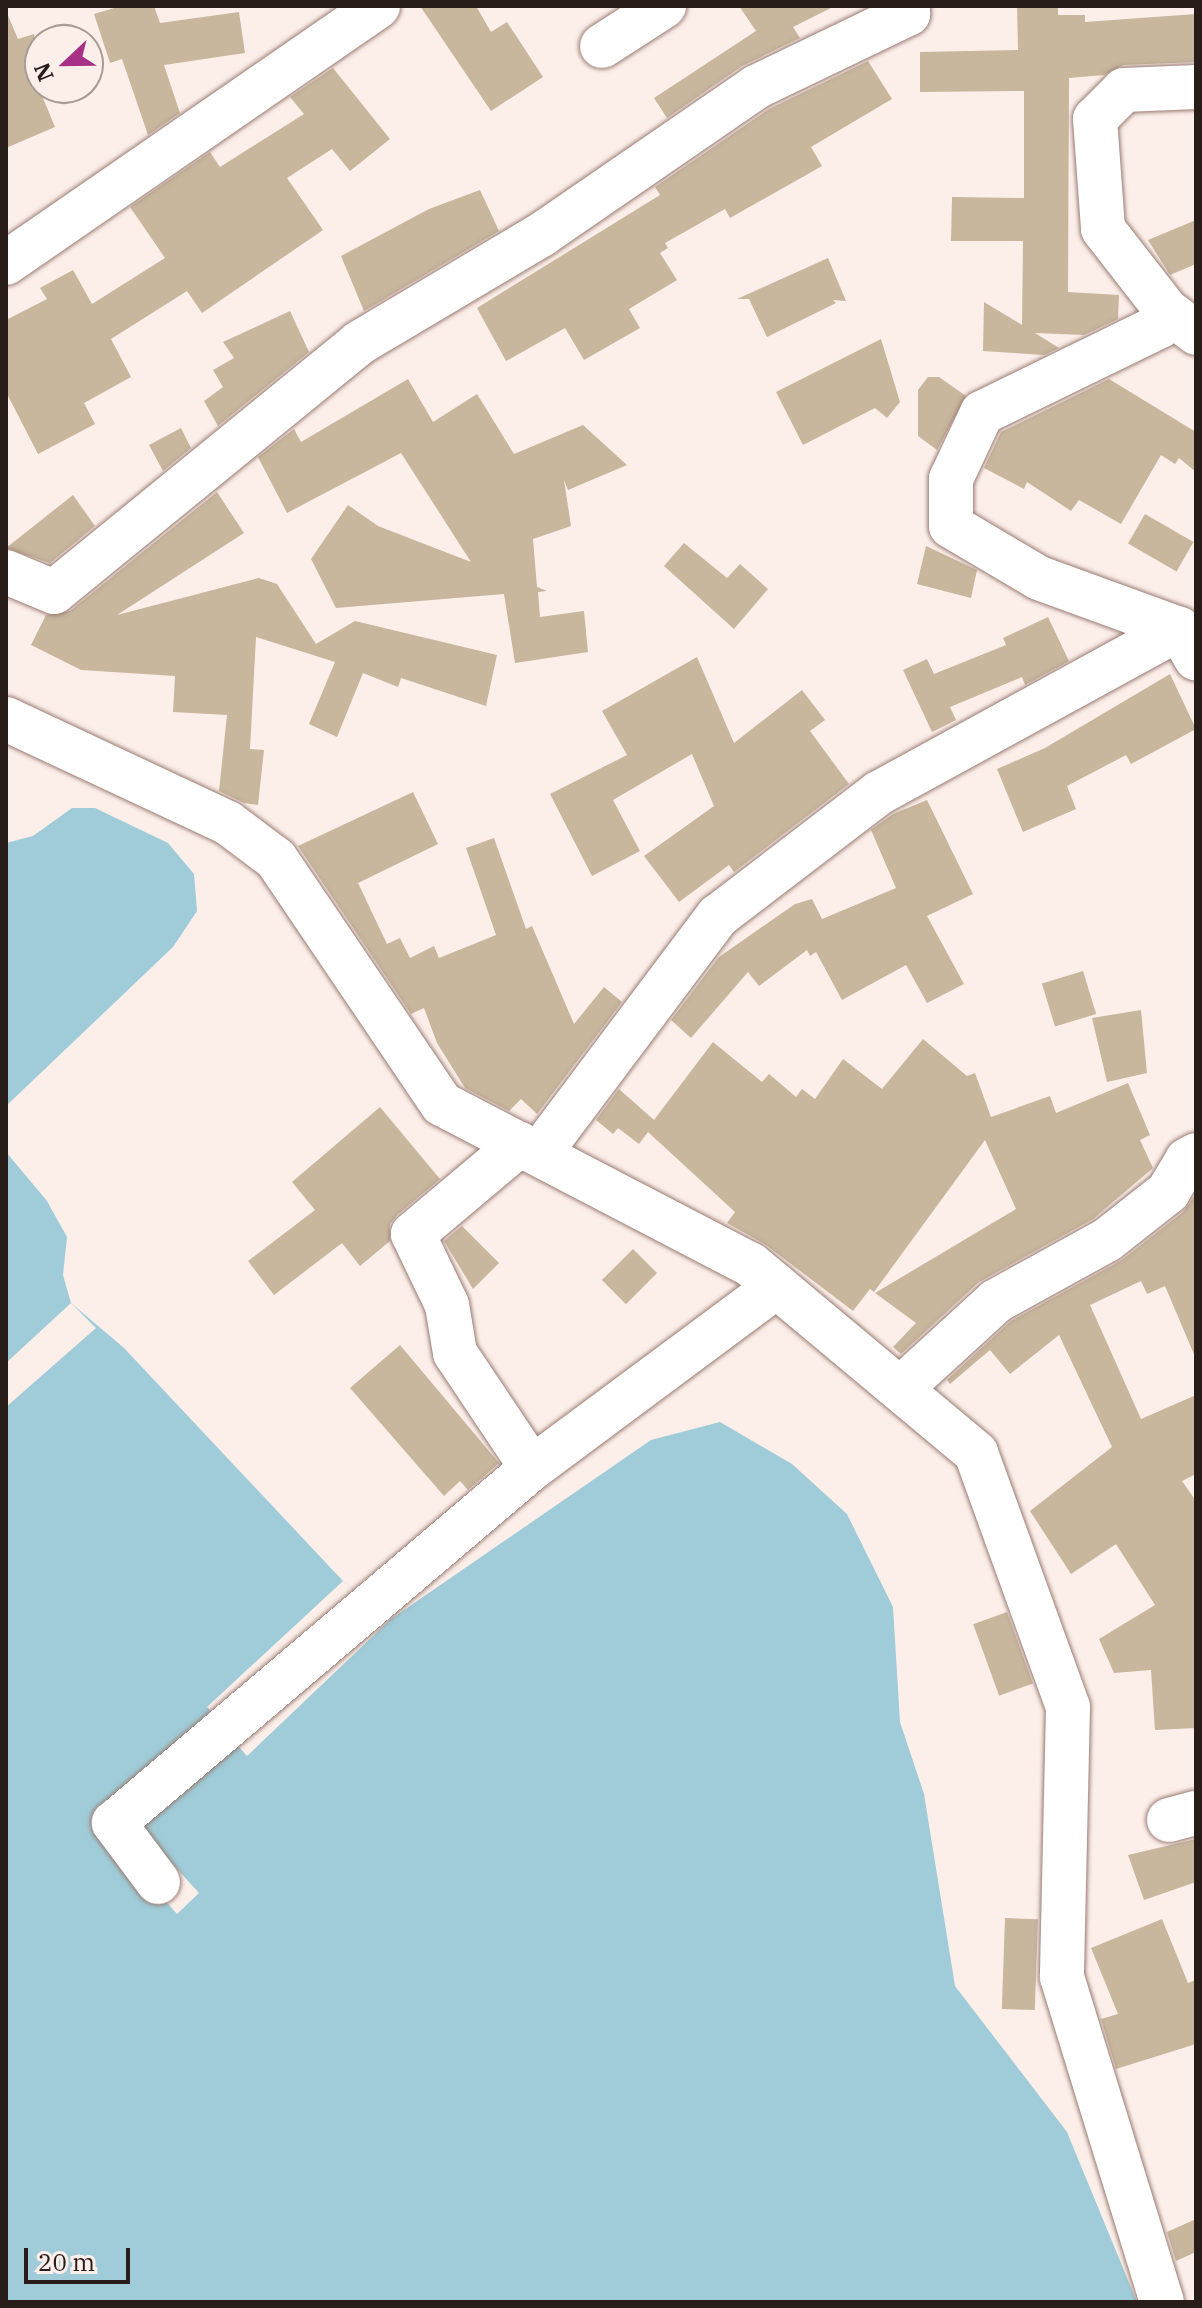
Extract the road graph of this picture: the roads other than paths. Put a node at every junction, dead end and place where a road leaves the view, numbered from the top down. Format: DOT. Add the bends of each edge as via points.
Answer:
graph roads {
  1 [pos="378,6"];
  2 [pos="664,6"];
  3 [pos="908,6"];
  4 [pos="602,46"];
  5 [pos="1196,87"];
  6 [pos="6,263"];
  7 [pos="1181,321"];
  8 [pos="6,572"];
  9 [pos="1187,643"];
  10 [pos="6,719"];
  11 [pos="529,1149"];
  12 [pos="1196,1155"];
  13 [pos="777,1286"];
  14 [pos="900,1389"];
  15 [pos="532,1468"];
  16 [pos="158,1882"];
  17 [pos="1162,2302"];
  1 -- 6 [label="street"];
  2 -- 4 [label="street"];
  3 -- 8 [label="street" via="908,14 756,87 541,235 359,343 54,592"];
  5 -- 7 [label="street" via="1124,90 1095,119 1103,229"];
  7 -- 9 [label="street" via="1160,326 982,413 951,479 951,526 1039,578"];
  9 -- 11 [label="street" via="879,793 718,916"];
  10 -- 11 [label="street" via="228,823 276,859 442,1104"];
  11 -- 13 [label="street" via="750,1264"];
  11 -- 15 [label="street" via="413,1234 447,1305 455,1353"];
  12 -- 14 [label="street" via="1156,1202 1107,1240 996,1301"];
  13 -- 14 [label="street"];
  13 -- 15 [label="street"];
  14 -- 17 [label="street" via="976,1453 1068,1707 1062,1977"];
  15 -- 16 [label="street" via="114,1823"];
}
